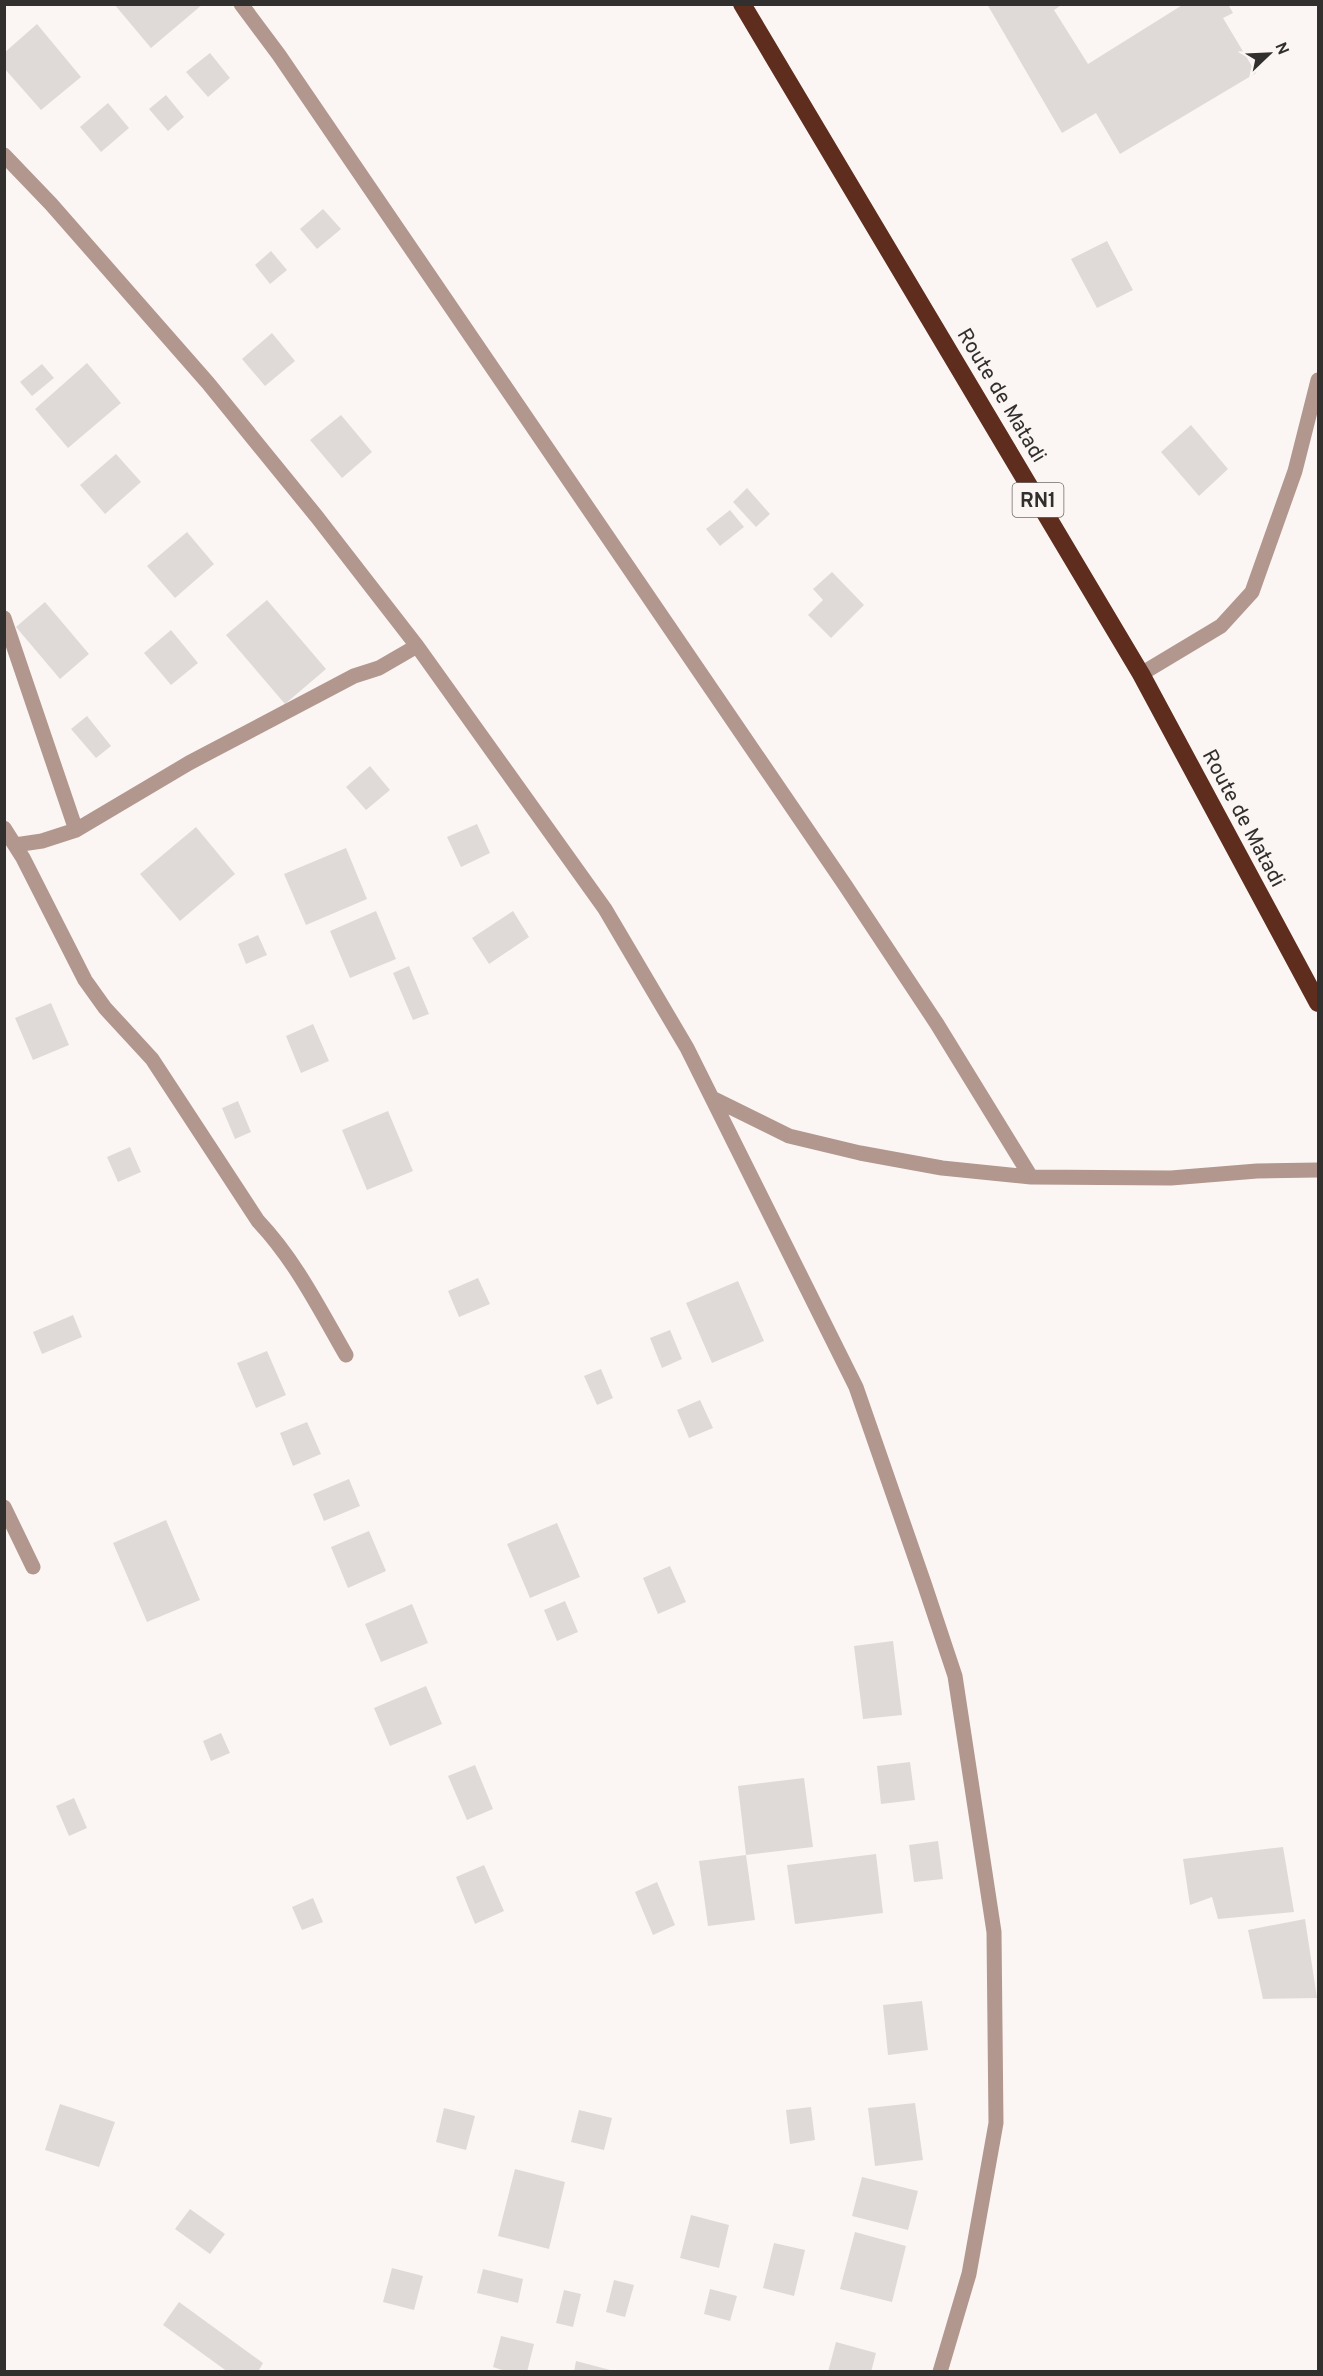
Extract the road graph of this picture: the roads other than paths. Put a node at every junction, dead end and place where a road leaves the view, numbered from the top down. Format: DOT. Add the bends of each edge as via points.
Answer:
graph roads {
  1 [pos="241,4"];
  2 [pos="742,4"];
  3 [pos="4,155"];
  4 [pos="1318,380"];
  5 [pos="4,618"];
  6 [pos="417,646"];
  7 [pos="1141,674"];
  8 [pos="4,828"];
  9 [pos="76,830"];
  10 [pos="15,845"];
  11 [pos="1318,1003"];
  12 [pos="712,1098"];
  13 [pos="1318,1170"];
  14 [pos="1031,1177"];
  15 [pos="346,1355"];
  16 [pos="4,1507"];
  17 [pos="33,1567"];
  18 [pos="940,2372"];
  1 -- 14 [label="street" via="845,885"];
  2 -- 7 [label="highway, Route de Matadi / RN1"];
  3 -- 6 [label="street" via="208,383"];
  4 -- 7 [label="street" via="1295,471 1252,592 1221,626"];
  5 -- 9 [label="street"];
  6 -- 9 [label="street" via="189,763"];
  6 -- 12 [label="street" via="605,909"];
  7 -- 11 [label="highway, Route de Matadi / RN1"];
  8 -- 10 [label="street"];
  9 -- 10 [label="street"];
  10 -- 15 [label="street" via="85,980 152,1059 258,1221 295,1267"];
  12 -- 14 [label="street" via="799,1139 942,1168"];
  12 -- 18 [label="street" via="856,1388 955,1676 994,1932 996,2123 969,2274"];
  13 -- 14 [label="street" via="1171,1178"];
  16 -- 17 [label="street"];
}
